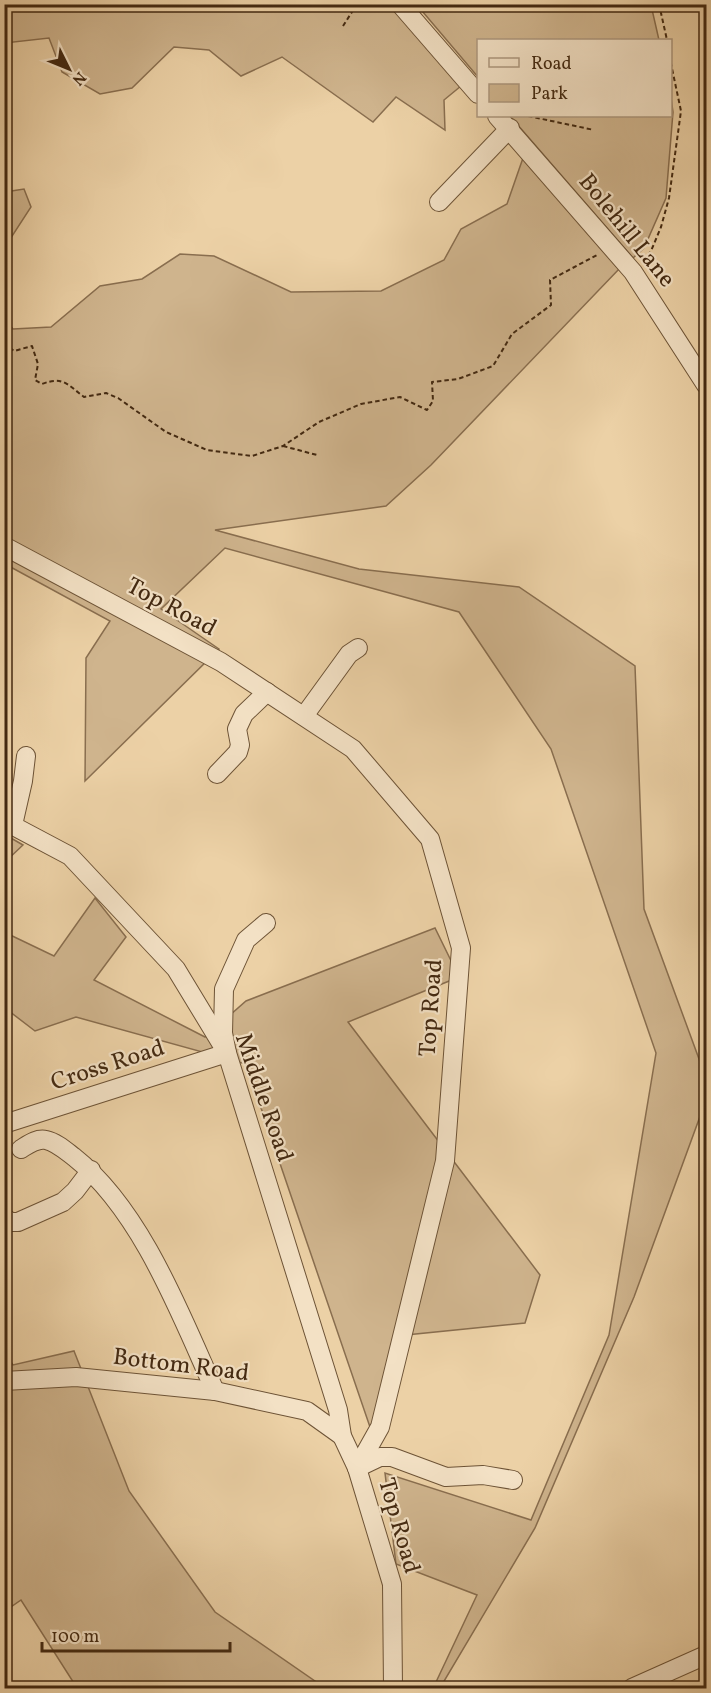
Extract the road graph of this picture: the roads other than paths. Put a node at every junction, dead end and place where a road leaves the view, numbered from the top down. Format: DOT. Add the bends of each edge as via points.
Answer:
graph roads {
  1 [pos="400,4"];
  2 [pos="477,93"];
  3 [pos="498,117"];
  4 [pos="510,129"];
  5 [pos="439,202"];
  6 [pos="706,385"];
  7 [pos="4,546"];
  8 [pos="358,648"];
  9 [pos="267,692"];
  10 [pos="304,716"];
  11 [pos="26,756"];
  12 [pos="217,774"];
  13 [pos="9,823"];
  14 [pos="266,923"];
  15 [pos="227,1053"];
  16 [pos="4,1124"];
  17 [pos="21,1149"];
  18 [pos="91,1170"];
  19 [pos="4,1217"];
  20 [pos="4,1381"];
  21 [pos="215,1390"];
  22 [pos="342,1436"];
  23 [pos="357,1468"];
  24 [pos="513,1480"];
  25 [pos="706,1654"];
  26 [pos="393,1689"];
  27 [pos="632,1689"];
  1 -- 2 [label="street"];
  3 -- 4 [label="street, Bolehill Lane"];
  4 -- 5 [label="street"];
  4 -- 6 [label="street, Bolehill Lane" via="633,272"];
  7 -- 9 [label="street, Top Road" via="221,662"];
  8 -- 10 [label="street" via="349,654"];
  9 -- 10 [label="street, Top Road"];
  9 -- 12 [label="street" via="244,714 237,729 238,752"];
  10 -- 23 [label="street, Top Road" via="353,748 430,839 461,948 445,1161 380,1427"];
  11 -- 13 [label="street" via="23,781"];
  13 -- 15 [label="street, Middle Road" via="70,856 87,873 176,969"];
  14 -- 15 [label="street" via="246,940 224,988 223,1033"];
  15 -- 16 [label="street, Cross Road"];
  15 -- 22 [label="street, Middle Road" via="338,1410"];
  17 -- 18 [label="street" via="45,1139"];
  18 -- 19 [label="street" via="63,1202 18,1222"];
  18 -- 21 [label="street" via="139,1234"];
  20 -- 21 [label="street, Bottom Road" via="76,1377"];
  21 -- 22 [label="street, Bottom Road" via="307,1411"];
  22 -- 23 [label="street, Middle Road"];
  23 -- 24 [label="street" via="392,1456 446,1477 483,1474"];
  23 -- 26 [label="street, Top Road" via="392,1584"];
  25 -- 27 [label="street"];
}
